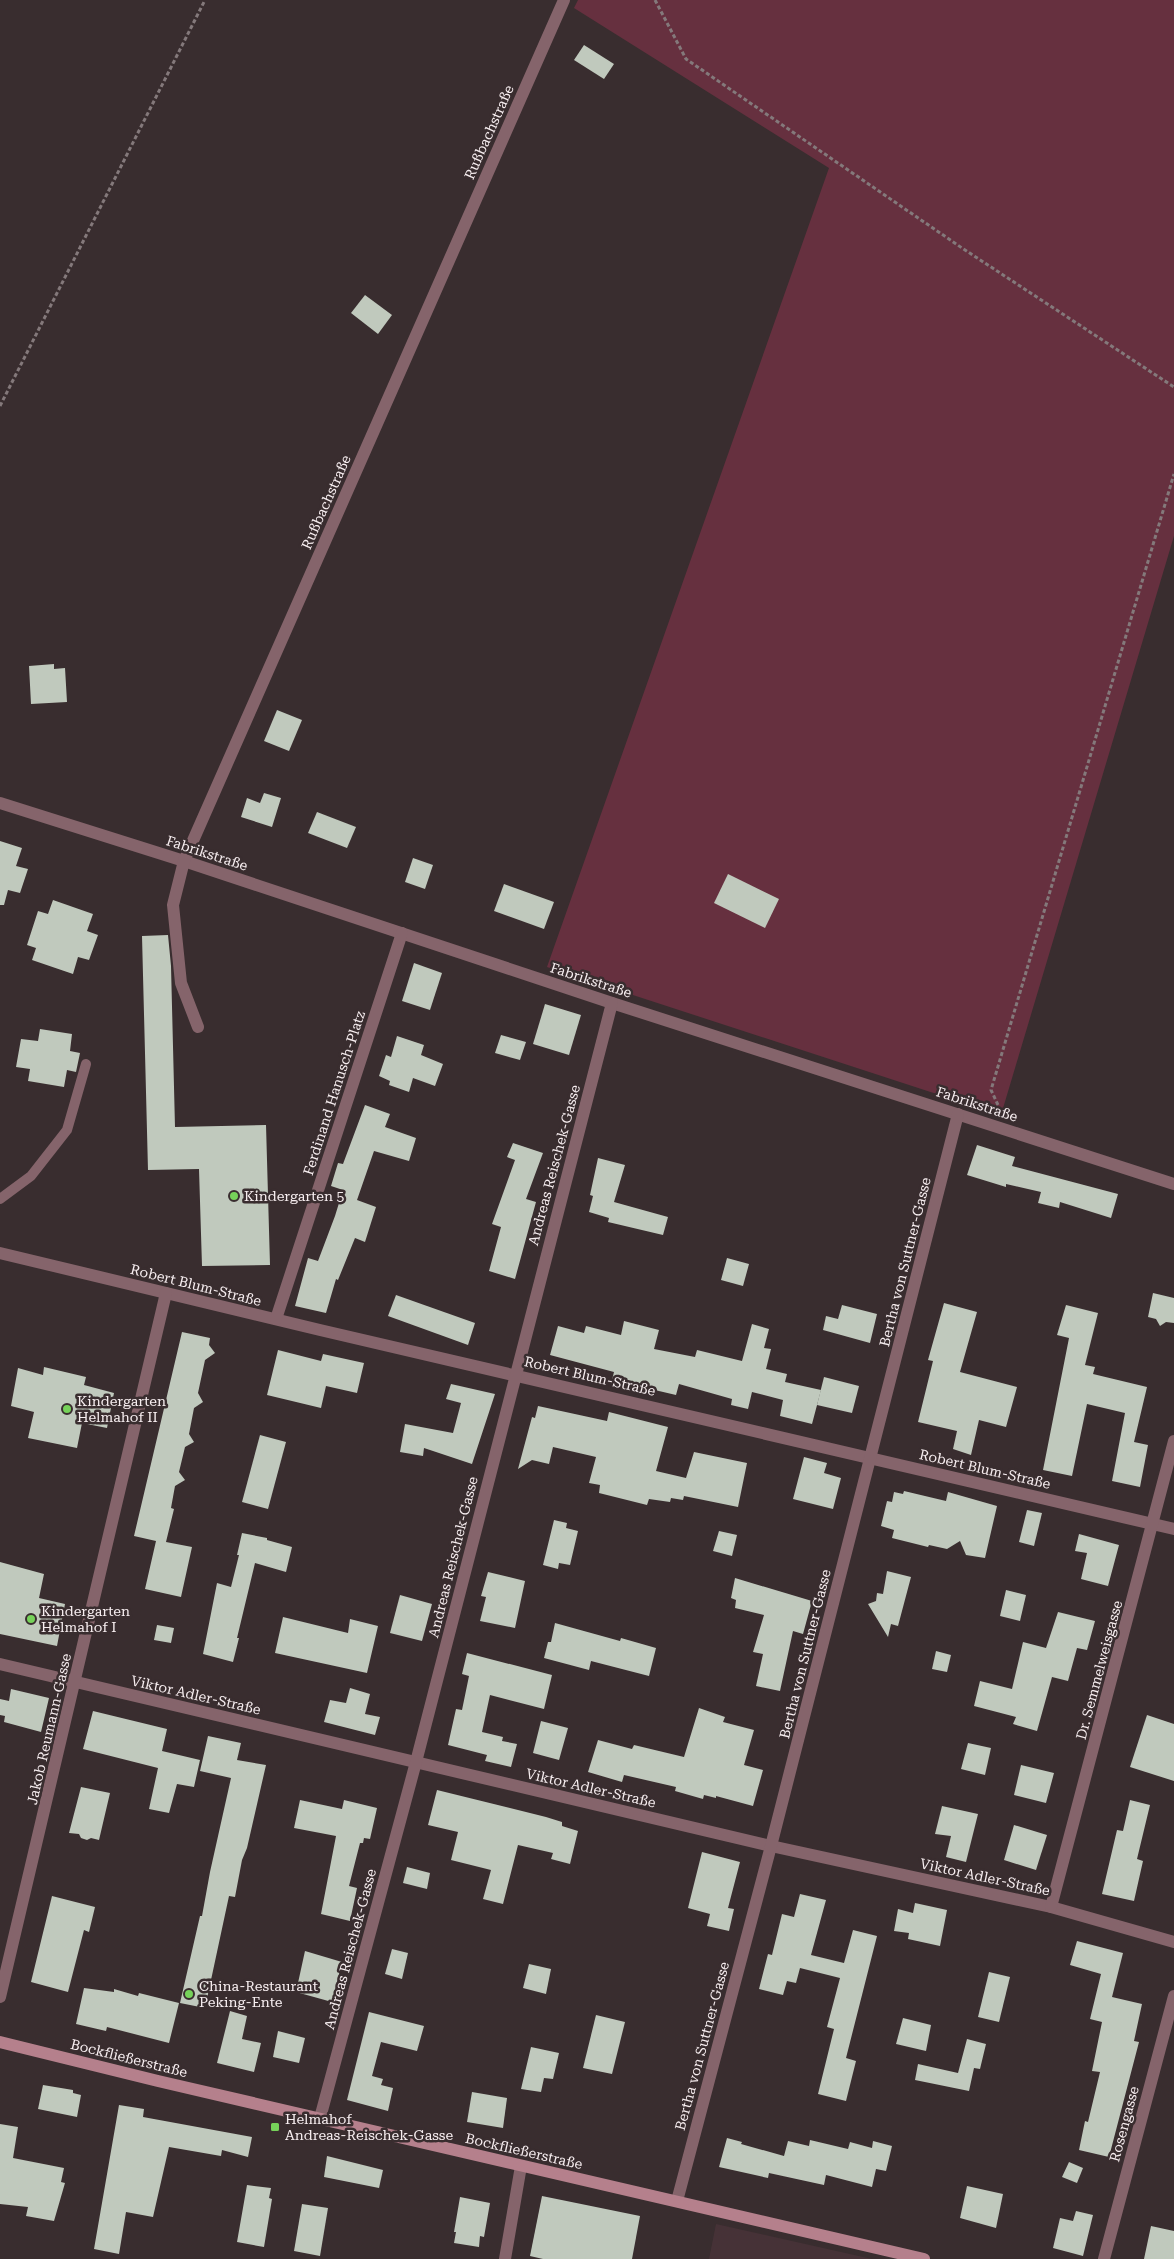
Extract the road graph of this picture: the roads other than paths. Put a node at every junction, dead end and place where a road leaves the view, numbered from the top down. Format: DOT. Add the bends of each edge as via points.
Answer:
graph roads {
  1 [pos="564,0"];
  2 [pos="0,803"];
  3 [pos="184,861"];
  4 [pos="402,933"];
  5 [pos="612,1003"];
  6 [pos="198,1027"];
  7 [pos="86,1064"];
  8 [pos="958,1114"];
  9 [pos="1174,1184"];
  10 [pos="0,1199"];
  11 [pos="0,1253"];
  12 [pos="166,1293"];
  13 [pos="276,1319"];
  14 [pos="515,1374"];
  15 [pos="1174,1441"];
  16 [pos="870,1458"];
  17 [pos="1153,1524"];
  18 [pos="1174,1529"];
  19 [pos="0,1664"];
  20 [pos="76,1682"];
  21 [pos="416,1762"];
  22 [pos="771,1846"];
  23 [pos="1051,1907"];
  24 [pos="1174,1942"];
  25 [pos="1174,1996"];
  26 [pos="0,1997"];
  27 [pos="0,2042"];
  28 [pos="320,2118"];
  29 [pos="520,2166"];
  30 [pos="677,2201"];
  31 [pos="505,2259"];
  32 [pos="924,2259"];
  33 [pos="1104,2259"];
  1 -- 3 [label="street, Rußbachstraße"];
  2 -- 3 [label="street, Fabrikstraße"];
  3 -- 4 [label="street, Fabrikstraße"];
  3 -- 6 [label="street, Rußbachstraße" via="173,905 181,983"];
  4 -- 5 [label="street, Fabrikstraße"];
  4 -- 13 [label="street, Ferdinand Hanusch-Platz"];
  5 -- 8 [label="street, Fabrikstraße"];
  5 -- 14 [label="street, Andreas Reischek-Gasse"];
  7 -- 10 [label="lane" via="67,1130 31,1176"];
  8 -- 9 [label="street, Fabrikstraße"];
  8 -- 16 [label="street, Bertha von Suttner-Gasse"];
  11 -- 12 [label="street, Robert Blum-Straße"];
  12 -- 13 [label="street, Robert Blum-Straße"];
  12 -- 20 [label="street, Jakob Reumann-Gasse"];
  13 -- 14 [label="street, Robert Blum-Straße"];
  14 -- 16 [label="street, Robert Blum-Straße"];
  14 -- 21 [label="street, Andreas Reischek-Gasse"];
  15 -- 17 [label="street, Dr. Semmelweisgasse"];
  16 -- 17 [label="street, Robert Blum-Straße"];
  16 -- 22 [label="street, Bertha von Suttner-Gasse"];
  17 -- 18 [label="street, Robert Blum-Straße"];
  17 -- 23 [label="street, Dr. Semmelweisgasse"];
  19 -- 20 [label="street, Viktor Adler-Straße"];
  20 -- 21 [label="street, Viktor Adler-Straße"];
  20 -- 26 [label="street, Jakob Reumann-Gasse"];
  21 -- 22 [label="street, Viktor Adler-Straße"];
  21 -- 28 [label="street, Andreas Reischek-Gasse"];
  22 -- 23 [label="street, Viktor Adler-Straße"];
  22 -- 30 [label="street, Bertha von Suttner-Gasse"];
  23 -- 24 [label="street, Viktor Adler-Straße"];
  25 -- 33 [label="street, Rosengasse"];
  27 -- 28 [label="main road, Bockfließerstraße"];
  28 -- 29 [label="main road, Bockfließerstraße"];
  29 -- 30 [label="main road, Bockfließerstraße"];
  29 -- 31 [label="street"];
  30 -- 32 [label="main road, Bockfließerstraße"];
}
